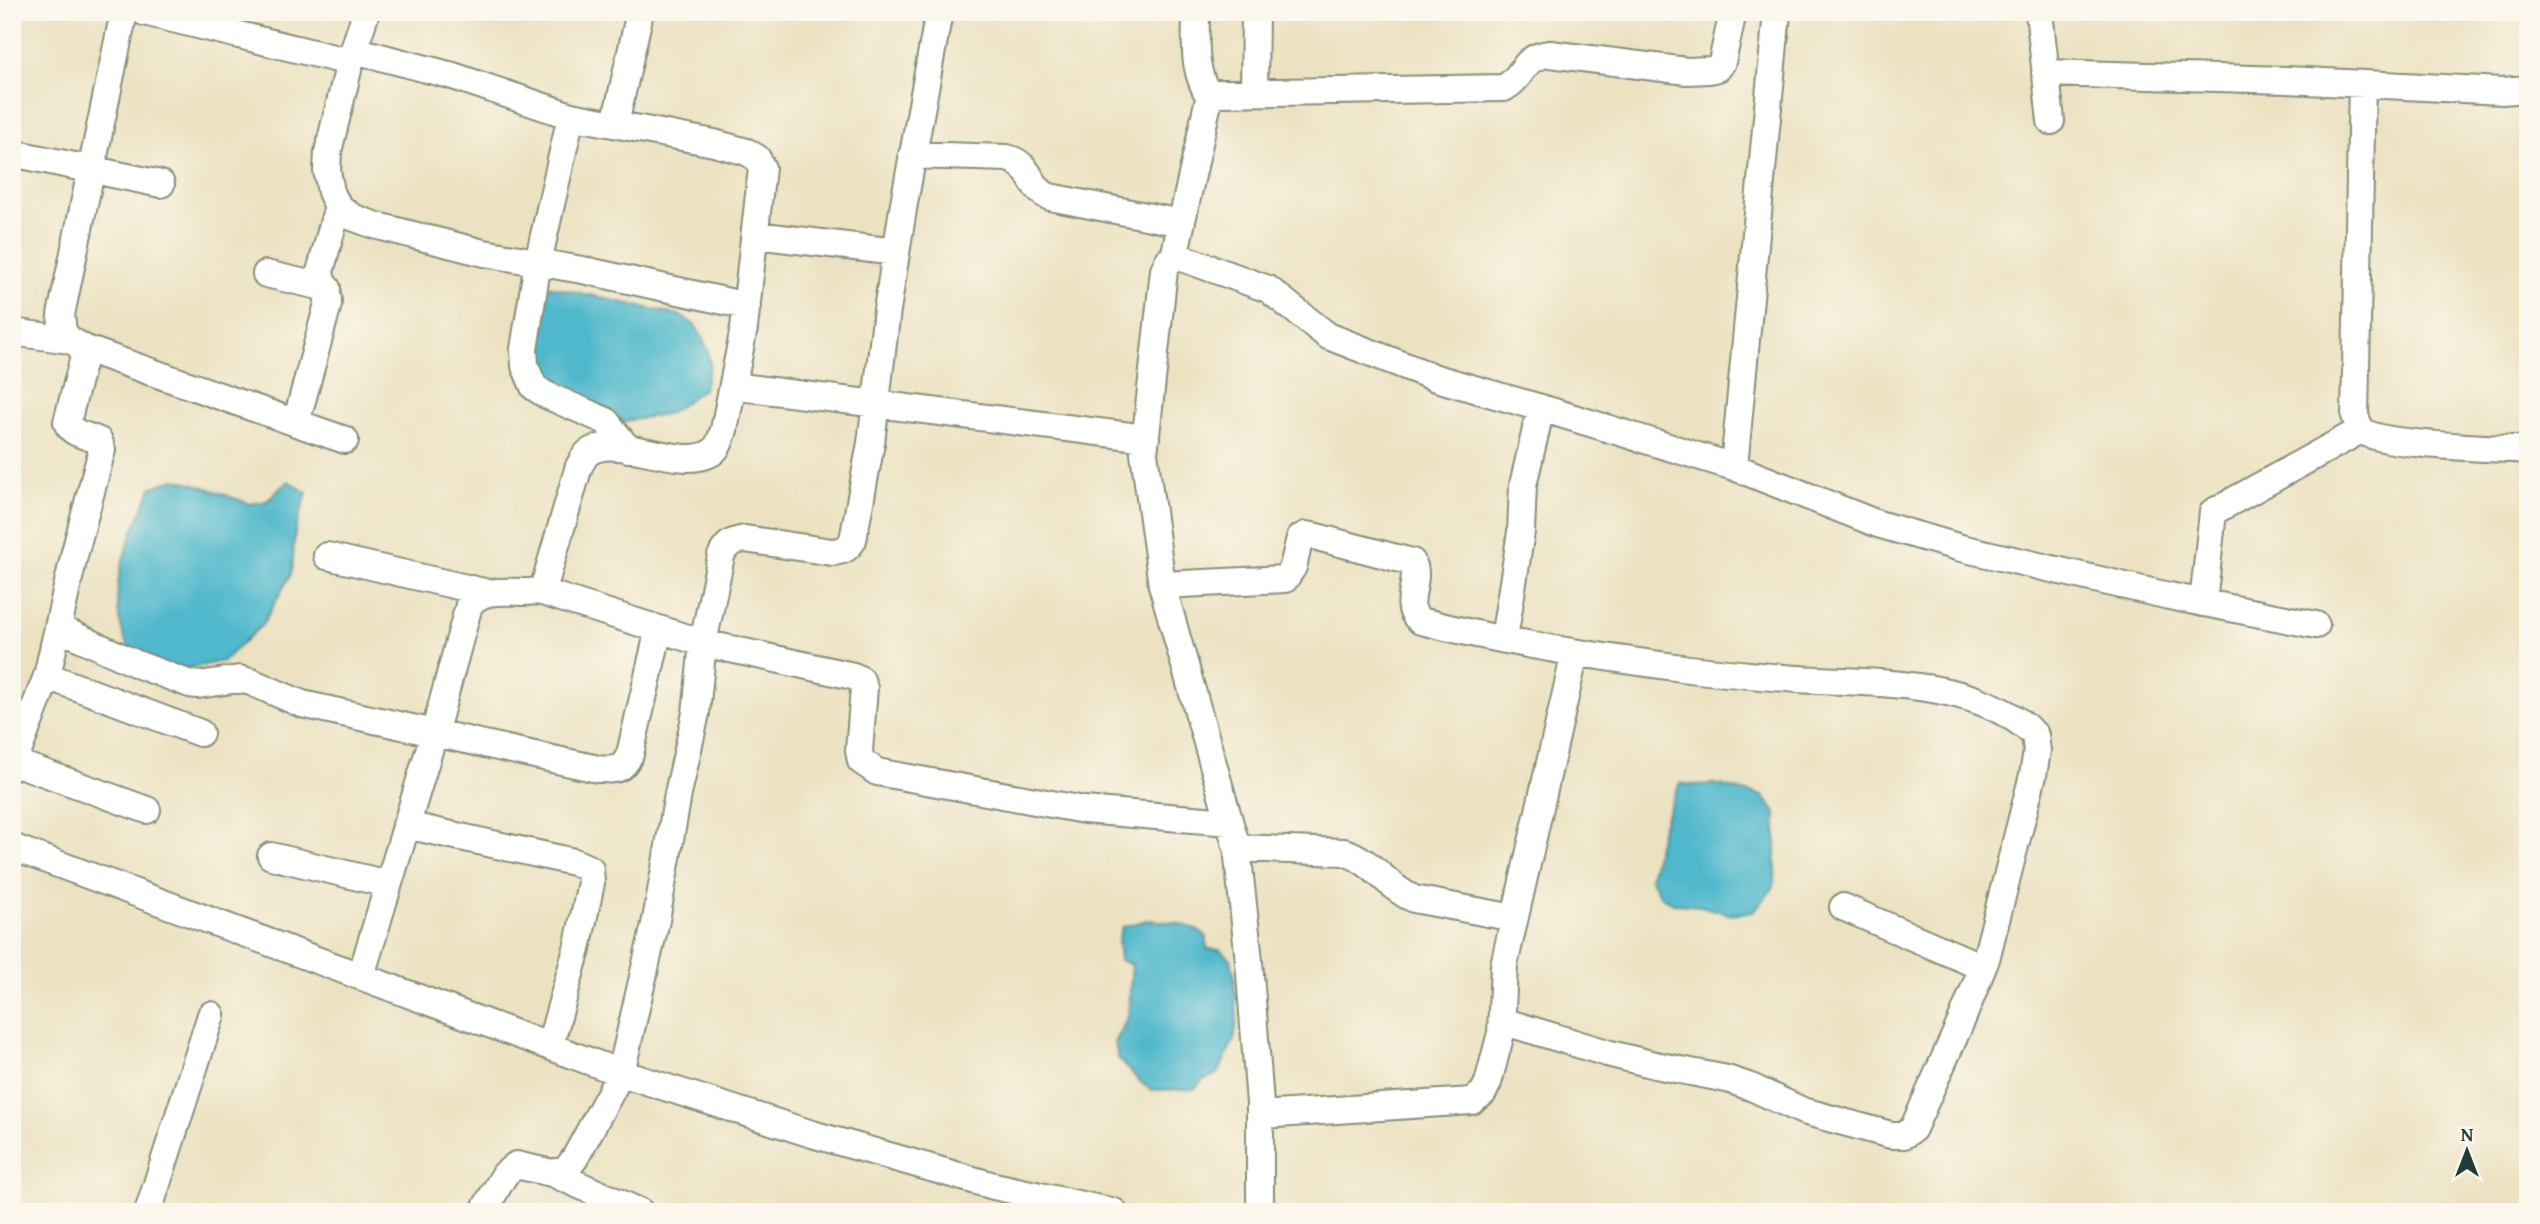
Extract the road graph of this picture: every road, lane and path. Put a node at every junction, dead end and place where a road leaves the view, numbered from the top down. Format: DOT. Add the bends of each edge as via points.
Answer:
graph roads {
  1 [pos="124,12"];
  2 [pos="144,12"];
  3 [pos="366,12"];
  4 [pos="639,12"];
  5 [pos="939,12"];
  6 [pos="1196,12"];
  7 [pos="1255,12"];
  8 [pos="1733,12"];
  9 [pos="1777,12"];
  10 [pos="2039,12"];
  11 [pos="352,56"];
  12 [pos="2045,73"];
  13 [pos="2362,84"];
  14 [pos="2528,89"];
  15 [pos="1254,92"];
  16 [pos="1210,98"];
  17 [pos="571,116"];
  18 [pos="2051,121"];
  19 [pos="615,124"];
  20 [pos="12,153"];
  21 [pos="912,155"];
  22 [pos="91,170"];
  23 [pos="161,184"];
  24 [pos="338,206"];
  25 [pos="1181,223"];
  26 [pos="755,235"];
  27 [pos="896,252"];
  28 [pos="1174,257"];
  29 [pos="538,262"];
  30 [pos="265,274"];
  31 [pos="327,288"];
  32 [pos="747,306"];
  33 [pos="12,332"];
  34 [pos="78,344"];
  35 [pos="733,386"];
  36 [pos="875,405"];
  37 [pos="1541,408"];
  38 [pos="296,423"];
  39 [pos="2361,430"];
  40 [pos="1146,438"];
  41 [pos="345,440"];
  42 [pos="628,449"];
  43 [pos="2528,450"];
  44 [pos="1734,467"];
  45 [pos="327,556"];
  46 [pos="1162,585"];
  47 [pos="539,591"];
  48 [pos="484,592"];
  49 [pos="2203,603"];
  50 [pos="2316,625"];
  51 [pos="59,628"];
  52 [pos="659,629"];
  53 [pos="1504,639"];
  54 [pos="703,643"];
  55 [pos="1575,653"];
  56 [pos="47,676"];
  57 [pos="200,733"];
  58 [pos="434,734"];
  59 [pos="13,764"];
  60 [pos="147,810"];
  61 [pos="1229,822"];
  62 [pos="406,825"];
  63 [pos="12,847"];
  64 [pos="1237,848"];
  65 [pos="271,856"];
  66 [pos="388,884"];
  67 [pos="1843,907"];
  68 [pos="1514,918"];
  69 [pos="1982,967"];
  70 [pos="361,976"];
  71 [pos="211,1015"];
  72 [pos="1502,1021"];
  73 [pos="550,1045"];
  74 [pos="621,1073"];
  75 [pos="1260,1115"];
  76 [pos="552,1173"];
  77 [pos="148,1212"];
  78 [pos="483,1212"];
  79 [pos="640,1212"];
  80 [pos="1114,1212"];
  81 [pos="1260,1212"];
  1 -- 22 [label="street"];
  2 -- 11 [label="street"];
  3 -- 11 [label="street"];
  4 -- 19 [label="street"];
  5 -- 21 [label="street"];
  6 -- 16 [label="street" via="1196,64"];
  7 -- 15 [label="street"];
  8 -- 15 [label="street" via="1722,62 1710,70 1550,54 1528,61 1504,88"];
  9 -- 44 [label="street"];
  10 -- 12 [label="street"];
  11 -- 17 [label="street" via="453,76"];
  11 -- 24 [label="street" via="328,152 329,181"];
  12 -- 13 [label="street"];
  12 -- 18 [label="street"];
  13 -- 14 [label="street"];
  13 -- 39 [label="street" via="2355,416"];
  15 -- 16 [label="street" via="1217,93"];
  16 -- 25 [label="street"];
  17 -- 19 [label="street"];
  17 -- 29 [label="street"];
  19 -- 26 [label="street" via="714,143 757,159 762,183"];
  20 -- 22 [label="street"];
  21 -- 25 [label="street" via="1017,160 1050,197"];
  21 -- 27 [label="street"];
  22 -- 23 [label="street"];
  22 -- 34 [label="street" via="61,316 63,332"];
  24 -- 29 [label="street" via="374,225 484,254"];
  24 -- 31 [label="street" via="321,264 321,279"];
  25 -- 28 [label="street"];
  26 -- 27 [label="street"];
  26 -- 32 [label="street"];
  27 -- 36 [label="street"];
  28 -- 37 [label="street" via="1268,289 1328,336 1436,379"];
  28 -- 40 [label="street" via="1164,270"];
  29 -- 32 [label="street"];
  29 -- 42 [label="street" via="524,349 528,378 546,395 606,421"];
  30 -- 31 [label="street"];
  31 -- 38 [label="street" via="328,304"];
  32 -- 35 [label="street"];
  33 -- 34 [label="street"];
  34 -- 38 [label="street"];
  34 -- 51 [label="street" via="67,422 74,431 99,441 102,450"];
  35 -- 36 [label="street"];
  35 -- 42 [label="street" via="724,430 712,452 687,458"];
  36 -- 40 [label="street"];
  36 -- 54 [label="street" via="849,547 832,552 734,540 721,556"];
  37 -- 44 [label="street"];
  37 -- 53 [label="street" via="1523,485 1521,532"];
  38 -- 41 [label="street"];
  39 -- 43 [label="street" via="2429,444"];
  39 -- 49 [label="street" via="2213,512"];
  40 -- 46 [label="street" via="1144,453"];
  42 -- 47 [label="street" via="597,448 587,454"];
  44 -- 49 [label="street" via="1878,524 1961,548"];
  45 -- 48 [label="street"];
  46 -- 53 [label="street" via="1285,579 1300,538 1313,536 1412,562 1416,571 1411,603 1414,617"];
  46 -- 61 [label="street"];
  47 -- 48 [label="street"];
  47 -- 52 [label="street"];
  48 -- 58 [label="street" via="475,597 464,618"];
  49 -- 50 [label="street"];
  51 -- 56 [label="street"];
  51 -- 58 [label="street" via="190,684 239,679 302,704"];
  52 -- 54 [label="street"];
  52 -- 58 [label="street" via="630,754 616,770"];
  53 -- 55 [label="street"];
  54 -- 61 [label="street" via="861,680 859,751 861,761 877,772 1084,810"];
  54 -- 74 [label="street" via="696,713"];
  55 -- 68 [label="street"];
  55 -- 69 [label="street" via="1707,671 1945,692 1977,700 2023,723 2035,735 2033,775"];
  56 -- 57 [label="street"];
  56 -- 59 [label="street"];
  58 -- 62 [label="street"];
  59 -- 60 [label="street"];
  61 -- 64 [label="street"];
  62 -- 66 [label="street"];
  62 -- 73 [label="street" via="590,869 580,935"];
  63 -- 70 [label="street"];
  64 -- 68 [label="street" via="1344,852 1414,899"];
  64 -- 75 [label="street"];
  65 -- 66 [label="street"];
  66 -- 70 [label="street"];
  67 -- 69 [label="street"];
  68 -- 72 [label="street" via="1501,984"];
  69 -- 72 [label="street" via="1913,1129 1904,1135 1803,1111 1727,1079 1643,1062"];
  70 -- 73 [label="street"];
  71 -- 77 [label="street"];
  72 -- 75 [label="street" via="1488,1083 1472,1101"];
  73 -- 74 [label="street"];
  74 -- 76 [label="street" via="575,1158 566,1170"];
  74 -- 80 [label="street" via="994,1186"];
  75 -- 81 [label="street"];
  76 -- 78 [label="street" via="524,1165 509,1168"];
  76 -- 79 [label="street"];
}
